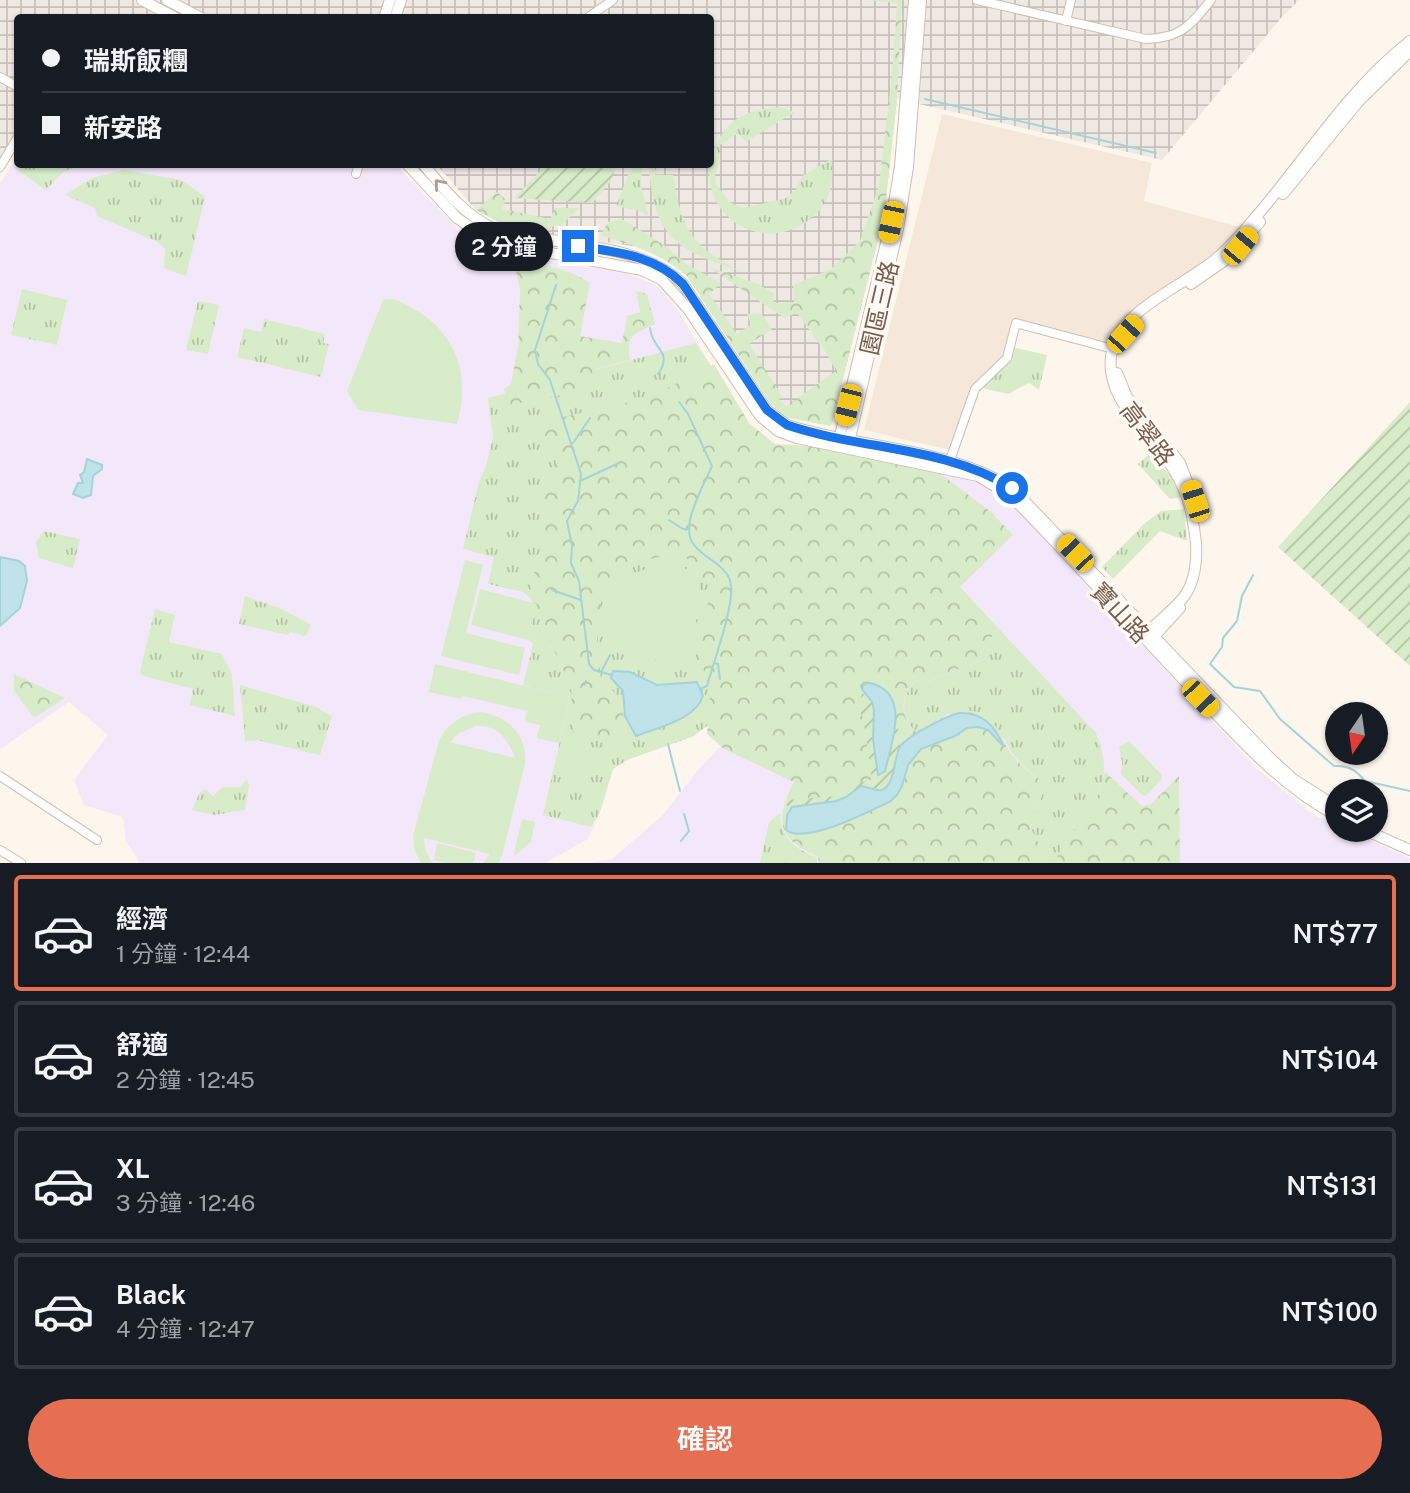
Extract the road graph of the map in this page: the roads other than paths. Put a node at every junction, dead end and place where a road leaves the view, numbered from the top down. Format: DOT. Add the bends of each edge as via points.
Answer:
graph roads {
  1 [pos="142,0"];
  2 [pos="167,0"];
  3 [pos="612,0"];
  4 [pos="914,0"];
  5 [pos="921,0"];
  6 [pos="977,0"];
  7 [pos="1071,0"];
  8 [pos="1211,0"];
  9 [pos="168,14"];
  10 [pos="193,14"];
  11 [pos="593,14"];
  12 [pos="1066,21"];
  13 [pos="1410,41"];
  14 [pos="1410,51"];
  15 [pos="14,144"];
  16 [pos="0,167"];
  17 [pos="358,168"];
  18 [pos="411,168"];
  19 [pos="426,168"];
  20 [pos="356,174"];
  21 [pos="1115,349"];
  22 [pos="844,442"];
  23 [pos="948,465"];
  24 [pos="1149,637"];
  25 [pos="0,776"];
  26 [pos="1291,782"];
  27 [pos="1325,800"];
  28 [pos="1325,810"];
  29 [pos="1388,833"];
  30 [pos="97,840"];
  31 [pos="1388,840"];
  32 [pos="1410,843"];
  33 [pos="0,850"];
  34 [pos="1410,850"];
  35 [pos="21,863"];
  1 -- 9 [label="street"];
  2 -- 10 [label="street"];
  3 -- 11 [label="street"];
  4 -- 22 [label="street, 園區三路" via="900,166"];
  5 -- 22 [label="street, 園區三路" via="908,167 898,229"];
  6 -- 12 [label="street"];
  7 -- 12 [label="street"];
  8 -- 12 [label="street" via="1186,30 1166,39 1146,39"];
  13 -- 21 [label="street" via="1357,91 1217,258 1134,316 1120,329"];
  14 -- 21 [label="street" via="1352,109 1240,246 1209,273 1136,322"];
  15 -- 16 [label="street"];
  17 -- 20 [label="street"];
  18 -- 22 [label="street" via="457,218 483,236 513,246 642,270 662,281 688,309 768,424 785,434"];
  22 -- 19 [label="street, one-way" via="775,418 683,284 663,267 636,256 494,229 460,207"];
  21 -- 23 [label="street" via="1016,323 1007,358 975,389"];
  21 -- 24 [label="street, 高翠路" via="1118,380 1127,397 1180,463 1195,501 1200,540 1201,571"];
  22 -- 23 [label="street, 寶山路"];
  23 -- 24 [label="street, 寶山路" via="986,473 1012,488"];
  24 -- 26 [label="street, 寶山路" via="1216,714"];
  25 -- 30 [label="street"];
  26 -- 27 [label="street, 寶山路"];
  26 -- 28 [label="street, 寶山路"];
  29 -- 32 [label="street"];
  31 -- 34 [label="street"];
  33 -- 35 [label="street"];
}
